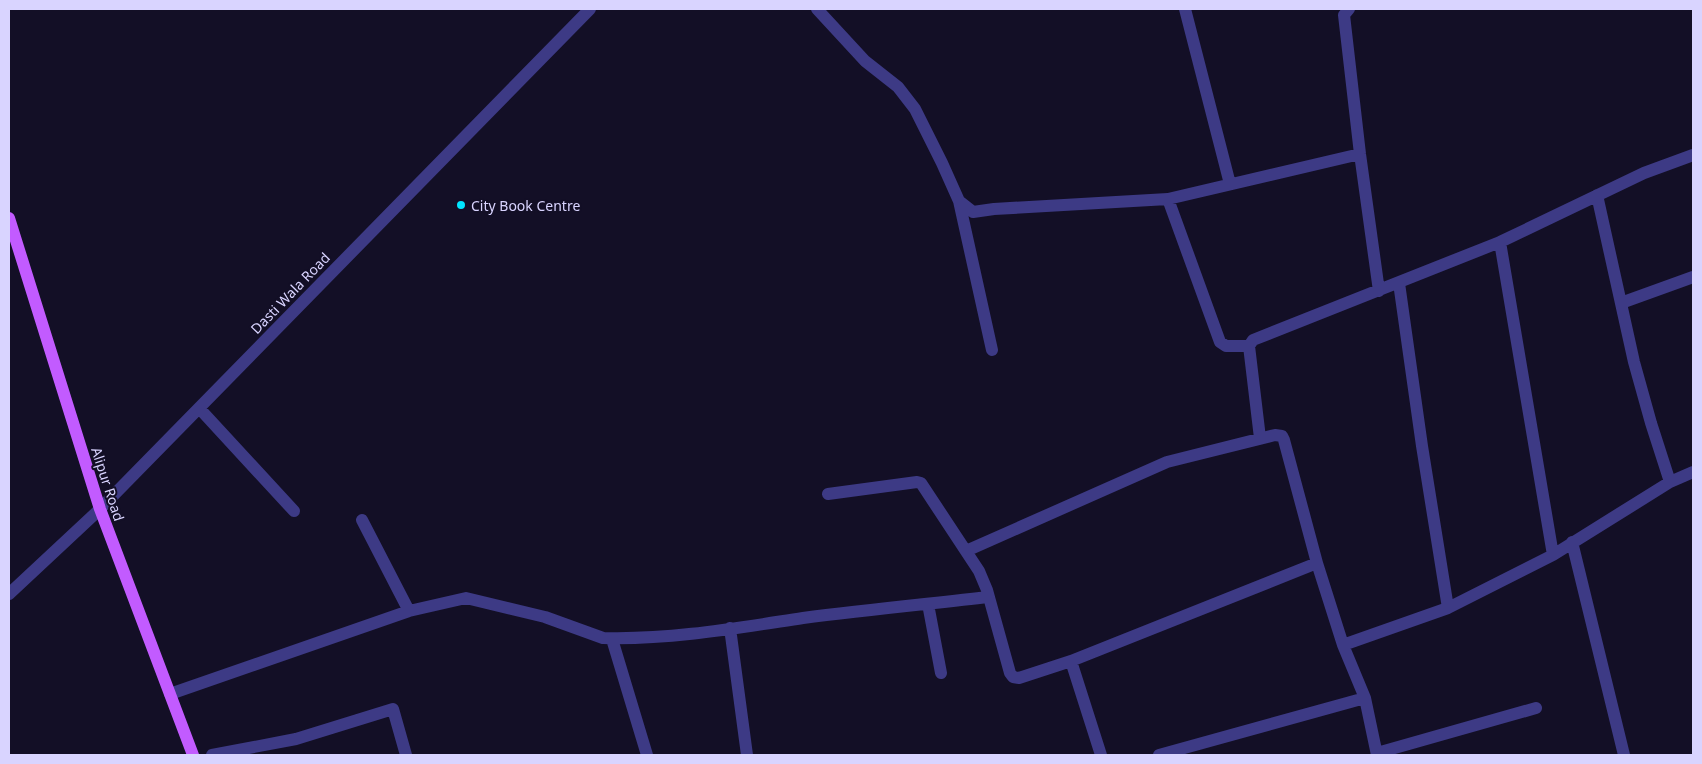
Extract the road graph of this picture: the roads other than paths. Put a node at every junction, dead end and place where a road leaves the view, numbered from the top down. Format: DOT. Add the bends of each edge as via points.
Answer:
graph roads {
  1 [pos="590,9"];
  2 [pos="817,9"];
  3 [pos="1185,9"];
  4 [pos="1349,9"];
  5 [pos="1360,154"];
  6 [pos="1693,155"];
  7 [pos="1230,184"];
  8 [pos="1597,195"];
  9 [pos="1168,199"];
  10 [pos="959,201"];
  11 [pos="9,218"];
  12 [pos="1500,242"];
  13 [pos="1693,277"];
  14 [pos="1399,283"];
  15 [pos="1379,291"];
  16 [pos="1621,303"];
  17 [pos="1249,346"];
  18 [pos="992,350"];
  19 [pos="199,408"];
  20 [pos="1260,438"];
  21 [pos="1692,475"];
  22 [pos="1670,482"];
  23 [pos="828,494"];
  24 [pos="100,508"];
  25 [pos="294,512"];
  26 [pos="362,520"];
  27 [pos="1572,542"];
  28 [pos="966,551"];
  29 [pos="1553,555"];
  30 [pos="1317,563"];
  31 [pos="9,594"];
  32 [pos="989,597"];
  33 [pos="928,604"];
  34 [pos="1448,608"];
  35 [pos="409,611"];
  36 [pos="730,628"];
  37 [pos="612,639"];
  38 [pos="1343,645"];
  39 [pos="1071,661"];
  40 [pos="941,673"];
  41 [pos="170,694"];
  42 [pos="1365,698"];
  43 [pos="1536,708"];
  44 [pos="1377,754"];
  45 [pos="193,755"];
  46 [pos="212,755"];
  47 [pos="406,755"];
  48 [pos="647,755"];
  49 [pos="747,755"];
  50 [pos="1101,755"];
  51 [pos="1159,755"];
  52 [pos="1624,755"];
  1 -- 19 [label="street, Dasti Wala Road"];
  2 -- 10 [label="street" via="865,61 898,87 915,109"];
  3 -- 7 [label="street"];
  4 -- 5 [label="street" via="1344,15"];
  5 -- 7 [label="street"];
  5 -- 15 [label="street"];
  6 -- 8 [label="street" via="1644,172"];
  7 -- 9 [label="street"];
  8 -- 12 [label="street"];
  8 -- 16 [label="street"];
  9 -- 10 [label="street" via="973,212"];
  9 -- 17 [label="street" via="1220,342 1226,346"];
  10 -- 18 [label="street"];
  11 -- 24 [label="main road, Alipur Road"];
  12 -- 14 [label="street"];
  12 -- 29 [label="street"];
  13 -- 16 [label="street"];
  14 -- 15 [label="street"];
  14 -- 34 [label="street"];
  15 -- 17 [label="street" via="1262,336"];
  16 -- 22 [label="street" via="1648,414"];
  17 -- 20 [label="street"];
  19 -- 24 [label="street, Dasti Wala Road"];
  19 -- 25 [label="street"];
  20 -- 28 [label="street" via="1166,462"];
  20 -- 30 [label="street" via="1275,435 1282,436 1284,440"];
  21 -- 22 [label="street"];
  22 -- 27 [label="street"];
  23 -- 28 [label="street" via="921,483"];
  24 -- 31 [label="street, Dasti Wala Road"];
  24 -- 41 [label="main road, Alipur Road"];
  26 -- 35 [label="street"];
  27 -- 29 [label="street"];
  27 -- 52 [label="street"];
  28 -- 32 [label="street" via="979,571"];
  29 -- 34 [label="street"];
  30 -- 38 [label="street"];
  30 -- 39 [label="street"];
  32 -- 33 [label="street"];
  32 -- 39 [label="street" via="1013,677 1019,678"];
  33 -- 36 [label="street"];
  33 -- 40 [label="street"];
  34 -- 38 [label="street"];
  35 -- 37 [label="street" via="466,598"];
  35 -- 41 [label="street"];
  36 -- 37 [label="street" via="656,638"];
  36 -- 49 [label="street"];
  37 -- 48 [label="street"];
  38 -- 42 [label="street"];
  39 -- 50 [label="street"];
  41 -- 45 [label="main road, Alipur Road"];
  42 -- 44 [label="street"];
  42 -- 51 [label="street"];
  43 -- 44 [label="street"];
  46 -- 47 [label="street" via="296,739 394,709"];
}
